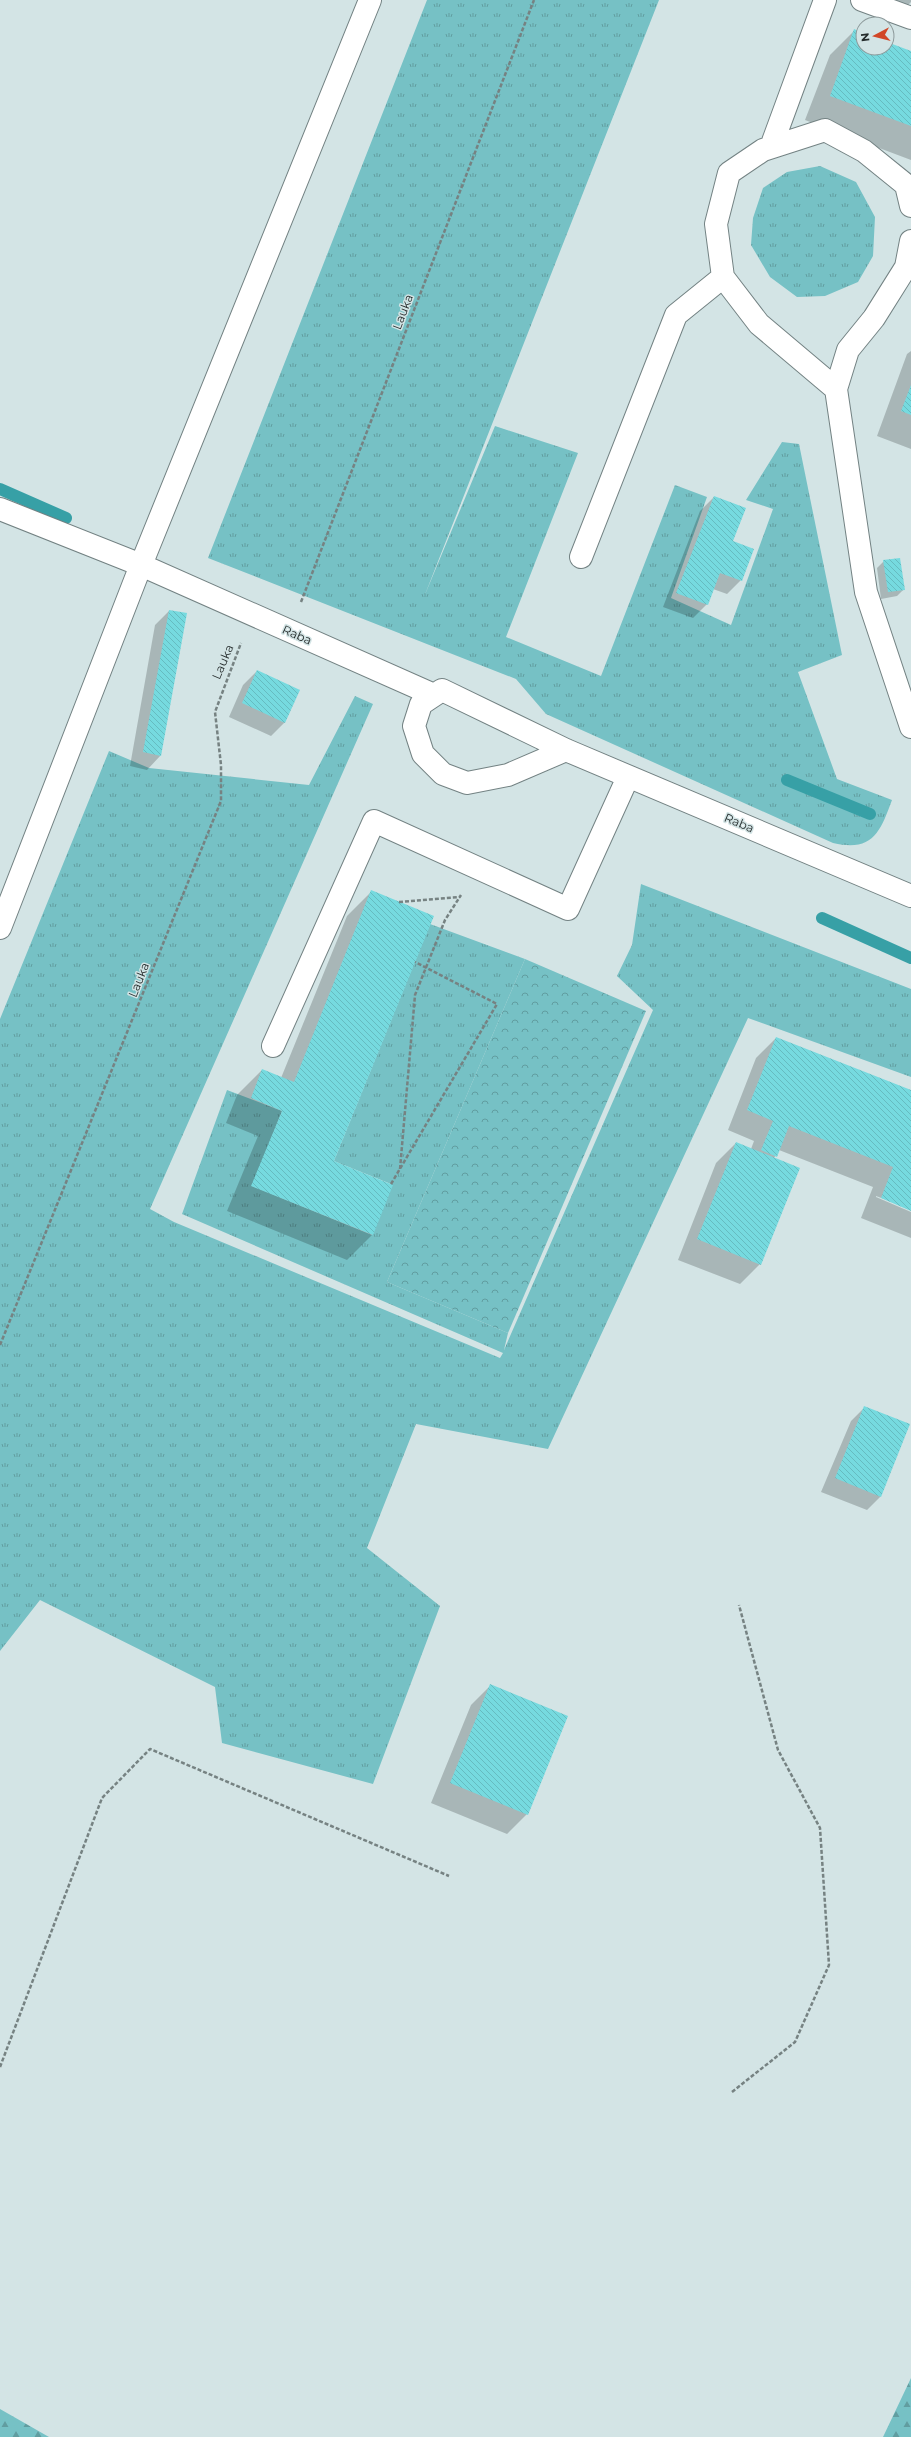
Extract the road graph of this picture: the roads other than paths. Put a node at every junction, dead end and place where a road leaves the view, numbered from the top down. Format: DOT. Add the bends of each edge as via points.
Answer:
graph roads {
  1 [pos="370,0"];
  2 [pos="825,0"];
  3 [pos="862,0"];
  4 [pos="911,18"];
  5 [pos="771,147"];
  6 [pos="911,206"];
  7 [pos="911,241"];
  8 [pos="723,277"];
  9 [pos="836,389"];
  10 [pos="0,508"];
  11 [pos="581,557"];
  12 [pos="150,570"];
  13 [pos="905,690"];
  14 [pos="434,695"];
  15 [pos="911,727"];
  16 [pos="566,750"];
  17 [pos="628,777"];
  18 [pos="911,896"];
  19 [pos="0,928"];
  20 [pos="274,1046"];
  1 -- 12 [label="street"];
  2 -- 5 [label="street"];
  3 -- 4 [label="street"];
  5 -- 6 [label="street" via="825,130 864,151 906,185"];
  5 -- 8 [label="street" via="729,173 716,224"];
  7 -- 9 [label="street" via="906,267 874,318 848,350"];
  8 -- 9 [label="street" via="759,324"];
  8 -- 11 [label="street" via="676,315"];
  9 -- 13 [label="street" via="866,592"];
  10 -- 12 [label="street, Raba"];
  12 -- 14 [label="street, Raba"];
  12 -- 19 [label="street"];
  13 -- 15 [label="street"];
  14 -- 16 [label="street, Raba" via="442,690"];
  14 -- 16 [label="street" via="421,704 414,726 423,754 443,774 467,783 484,781 508,775"];
  16 -- 17 [label="street, Raba"];
  17 -- 18 [label="street, Raba"];
  17 -- 20 [label="street" via="568,909 374,821"];
}
